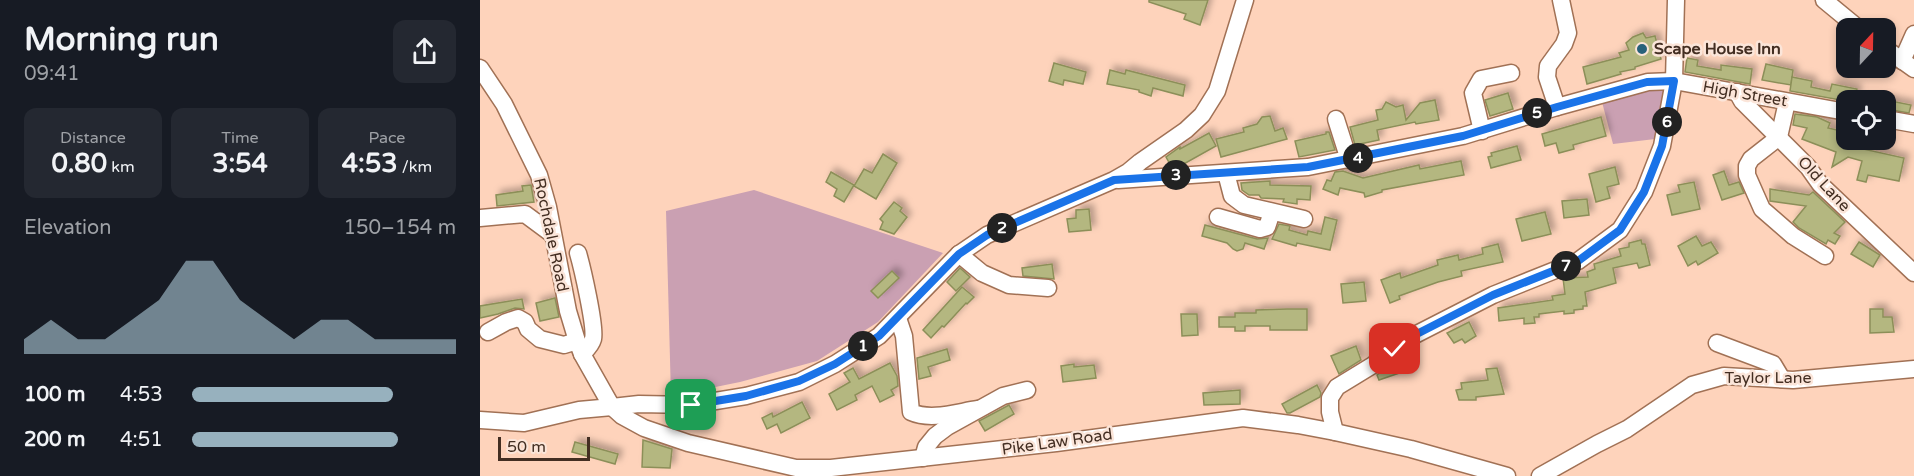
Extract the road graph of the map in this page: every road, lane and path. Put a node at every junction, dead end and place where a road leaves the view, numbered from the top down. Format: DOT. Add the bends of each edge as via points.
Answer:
graph roads {
  1 [pos="1245,0"];
  2 [pos="1561,0"];
  3 [pos="1676,0"];
  4 [pos="1824,0"];
  5 [pos="1846,18"];
  6 [pos="1914,34"];
  7 [pos="1908,65"];
  8 [pos="480,68"];
  9 [pos="1511,73"];
  10 [pos="1674,81"];
  11 [pos="1737,92"];
  12 [pos="1787,102"];
  13 [pos="1557,107"];
  14 [pos="1836,110"];
  15 [pos="1336,118"];
  16 [pos="1896,121"];
  17 [pos="1914,124"];
  18 [pos="1482,131"];
  19 [pos="1779,137"];
  20 [pos="1349,160"];
  21 [pos="1226,173"];
  22 [pos="1114,180"];
  23 [pos="1272,212"];
  24 [pos="1218,217"];
  25 [pos="480,218"];
  26 [pos="1304,219"];
  27 [pos="552,234"];
  28 [pos="578,253"];
  29 [pos="959,254"];
  30 [pos="1825,256"];
  31 [pos="1914,273"];
  32 [pos="1048,288"];
  33 [pos="898,318"];
  34 [pos="488,332"];
  35 [pos="1717,343"];
  36 [pos="579,347"];
  37 [pos="1914,369"];
  38 [pos="1782,379"];
  39 [pos="1027,390"];
  40 [pos="612,407"];
  41 [pos="978,409"];
  42 [pos="480,420"];
  43 [pos="1335,432"];
  44 [pos="923,458"];
  45 [pos="1507,476"];
  46 [pos="1540,476"];
  1 -- 22 [label="street" via="1216,91 1202,115"];
  2 -- 13 [label="street" via="1568,33 1548,66 1547,77"];
  3 -- 10 [label="street"];
  4 -- 5 [label="street"];
  6 -- 7 [label="street"];
  8 -- 27 [label="street, Rochdale Road" via="504,104 539,175"];
  9 -- 18 [label="street" via="1481,79 1473,93"];
  10 -- 11 [label="street, High Street"];
  10 -- 13 [label="street, High Street" via="1647,82"];
  10 -- 43 [label="street" via="1662,146 1644,192 1620,230 1578,261 1493,295 1407,339 1337,387 1330,398"];
  11 -- 12 [label="street, High Street"];
  11 -- 19 [label="street, Old Lane"];
  12 -- 14 [label="street, High Street"];
  12 -- 19 [label="street"];
  13 -- 18 [label="street, High Street"];
  15 -- 20 [label="street"];
  16 -- 17 [label="street"];
  18 -- 20 [label="street, High Street"];
  19 -- 30 [label="street" via="1751,159 1747,175 1762,209 1793,236"];
  19 -- 31 [label="street, Old Lane" via="1820,184"];
  20 -- 21 [label="street, High Street"];
  21 -- 22 [label="street, High Street"];
  21 -- 23 [label="street" via="1232,196 1244,206"];
  22 -- 29 [label="street" via="987,235"];
  23 -- 24 [label="street" via="1267,227 1260,229"];
  23 -- 26 [label="street"];
  25 -- 27 [label="street" via="525,214"];
  27 -- 36 [label="street, Rochdale Road"];
  28 -- 36 [label="street" via="594,336 589,347"];
  29 -- 32 [label="street" via="982,273 1009,285"];
  29 -- 33 [label="street"];
  33 -- 40 [label="street" via="862,347 799,381 746,396 691,405"];
  33 -- 41 [label="street" via="904,336 911,412 919,416"];
  34 -- 36 [label="street" via="518,318 540,339"];
  35 -- 38 [label="street" via="1773,364"];
  36 -- 40 [label="street, Rochdale Road"];
  37 -- 38 [label="street, Taylor Lane"];
  38 -- 46 [label="street, Taylor Lane" via="1724,376 1692,385 1627,429"];
  39 -- 41 [label="street" via="1003,396"];
  40 -- 42 [label="street" via="524,423"];
  40 -- 44 [label="street, Pike Law Road" via="644,428 688,443 796,468"];
  41 -- 44 [label="street" via="935,436"];
  43 -- 44 [label="street, Pike Law Road" via="1243,418"];
  43 -- 45 [label="street, Pike Law Road"];
}
